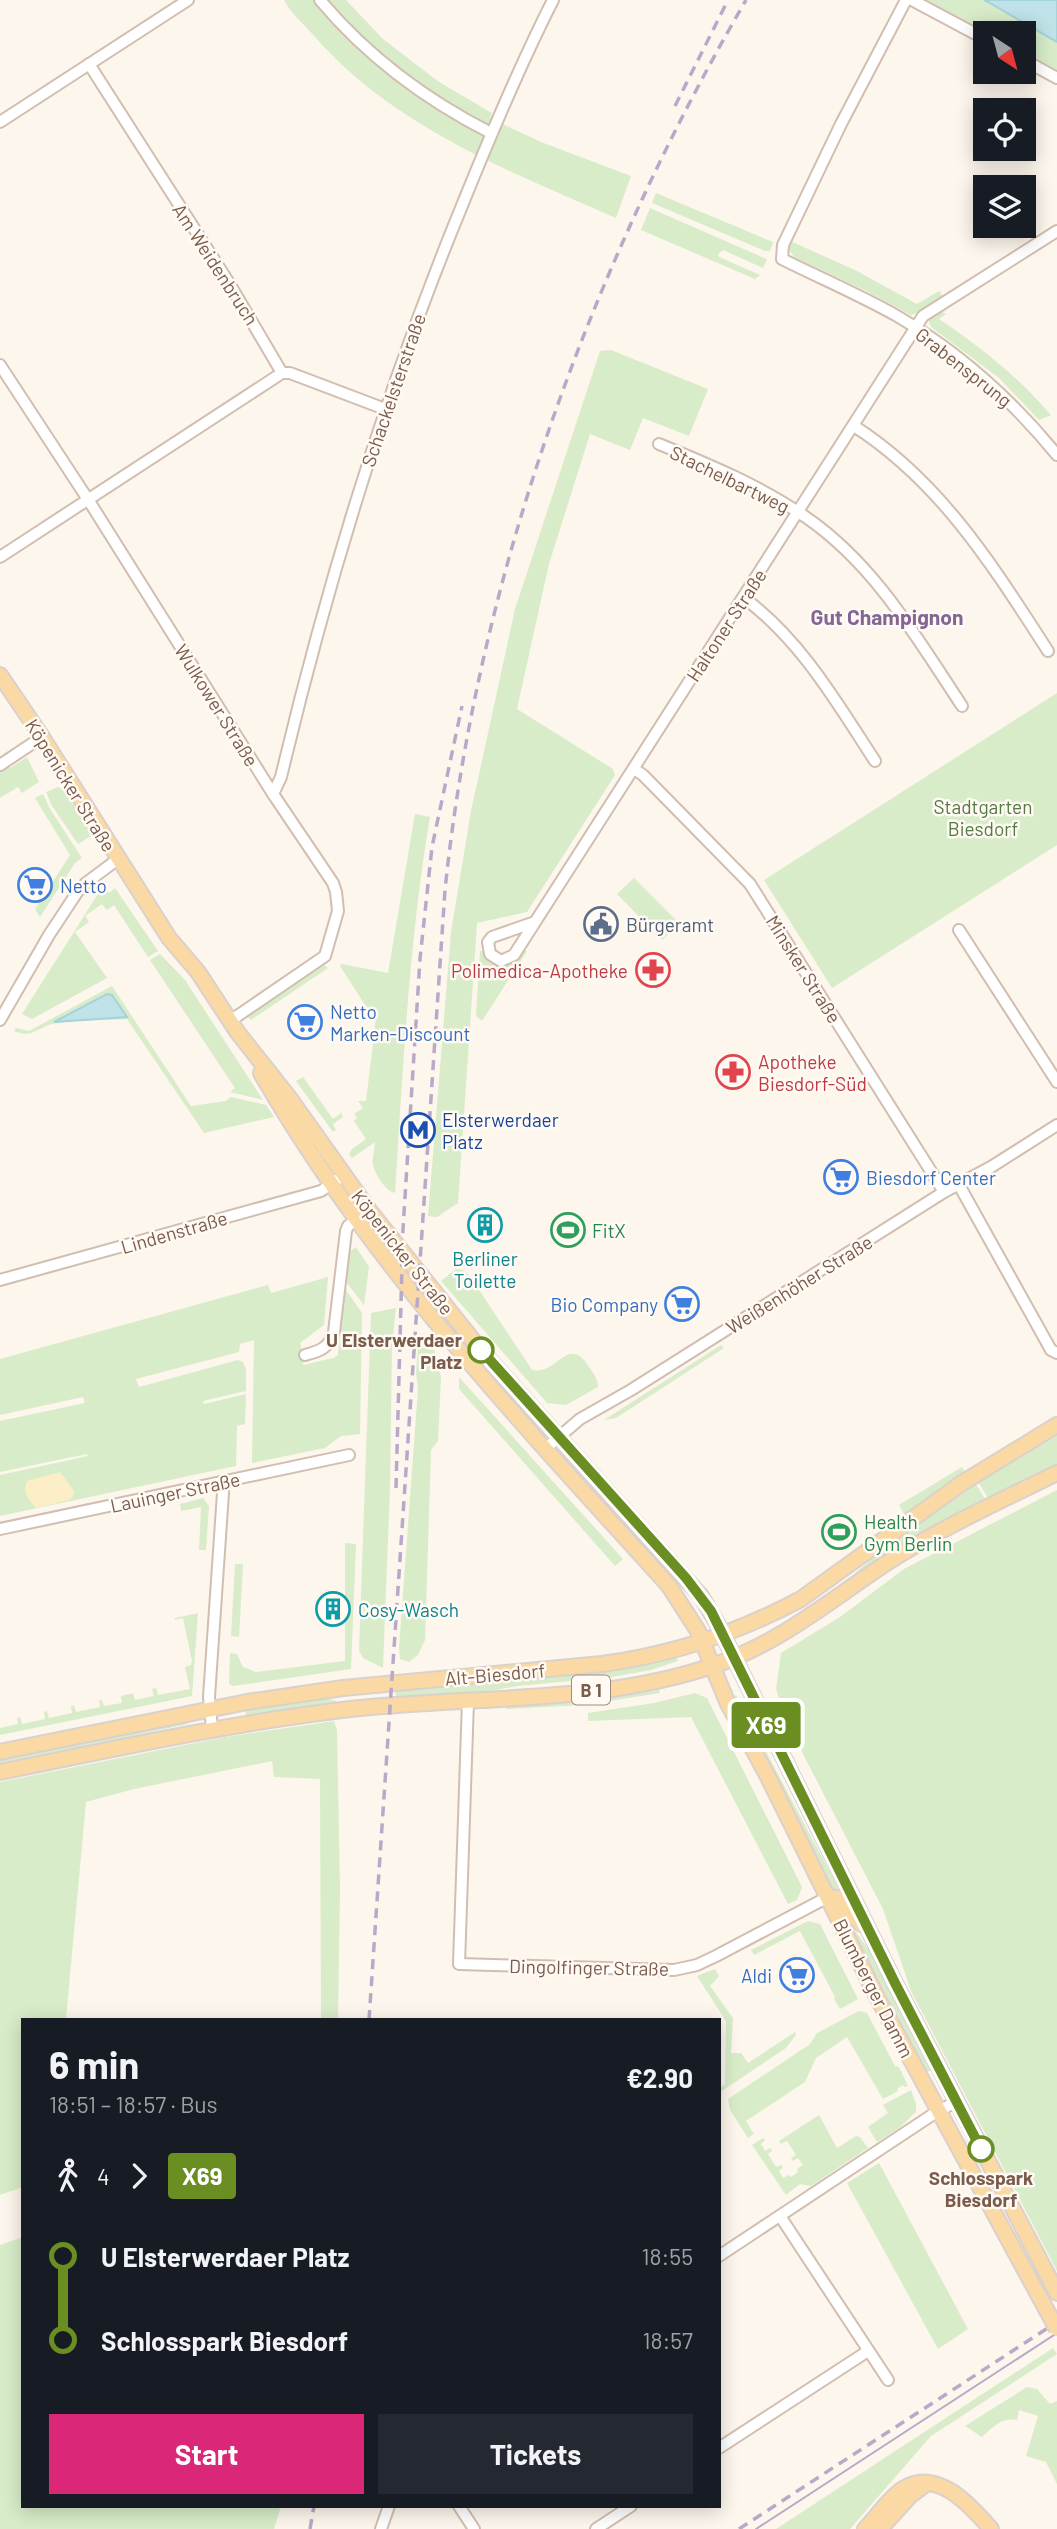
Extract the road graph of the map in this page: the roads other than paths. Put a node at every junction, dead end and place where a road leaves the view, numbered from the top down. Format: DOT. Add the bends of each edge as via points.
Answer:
graph roads {
  1 [pos="188,0"];
  2 [pos="320,0"];
  3 [pos="553,0"];
  4 [pos="906,0"];
  5 [pos="912,0"];
  6 [pos="973,33"];
  7 [pos="89,64"];
  8 [pos="1036,67"];
  9 [pos="1057,78"];
  10 [pos="0,122"];
  11 [pos="491,133"];
  12 [pos="1057,230"];
  13 [pos="916,329"];
  14 [pos="0,365"];
  15 [pos="282,373"];
  16 [pos="384,409"];
  17 [pos="854,426"];
  18 [pos="659,444"];
  19 [pos="1057,455"];
  20 [pos="89,501"];
  21 [pos="798,512"];
  22 [pos="0,557"];
  23 [pos="744,598"];
  24 [pos="1048,651"];
  25 [pos="0,675"];
  26 [pos="961,706"];
  27 [pos="42,737"];
  28 [pos="875,761"];
  29 [pos="0,765"];
  30 [pos="634,769"];
  31 [pos="273,794"];
  32 [pos="118,859"];
  33 [pos="535,922"];
  34 [pos="959,930"];
  35 [pos="4,1002"];
  36 [pos="0,1020"];
  37 [pos="234,1027"];
  38 [pos="1057,1082"];
  39 [pos="1057,1125"];
  40 [pos="338,1179"];
  41 [pos="959,1185"];
  42 [pos="944,1192"];
  43 [pos="369,1210"];
  44 [pos="356,1219"];
  45 [pos="0,1280"];
  46 [pos="1057,1353"];
  47 [pos="305,1355"];
  48 [pos="1057,1425"];
  49 [pos="559,1436"];
  50 [pos="545,1448"];
  51 [pos="349,1455"];
  52 [pos="1057,1473"];
  53 [pos="222,1482"];
  54 [pos="0,1528"];
  55 [pos="723,1634"];
  56 [pos="703,1641"];
  57 [pos="734,1658"];
  58 [pos="712,1666"];
  59 [pos="468,1701"];
  60 [pos="209,1709"];
  61 [pos="212,1730"];
  62 [pos="0,1752"];
  63 [pos="0,1772"];
  64 [pos="828,1897"];
  65 [pos="872,1936"];
  66 [pos="956,2102"];
  67 [pos="938,2111"];
  68 [pos="780,2216"];
  69 [pos="721,2255"];
  70 [pos="1057,2293"];
  71 [pos="1057,2329"];
  72 [pos="868,2351"];
  73 [pos="888,2380"];
  74 [pos="721,2447"];
  75 [pos="927,2483"];
  76 [pos="388,2508"];
  77 [pos="460,2508"];
  78 [pos="628,2508"];
  79 [pos="381,2529"];
  80 [pos="474,2529"];
  81 [pos="596,2529"];
  82 [pos="865,2529"];
  83 [pos="880,2529"];
  84 [pos="991,2529"];
  1 -- 7 [label="street"];
  2 -- 11 [label="street" via="379,60"];
  3 -- 11 [label="street, Schackelsterstraße"];
  4 -- 13 [label="street, Grabensprung" via="805,198 783,245 782,259"];
  5 -- 6 [label="street"];
  7 -- 10 [label="street"];
  7 -- 15 [label="street, Am Weidenbruch"];
  8 -- 9 [label="street"];
  11 -- 16 [label="street, Schackelsterstraße"];
  12 -- 13 [label="street, Haltoner Straße" via="923,316"];
  13 -- 17 [label="street, Haltoner Straße"];
  13 -- 19 [label="street, Grabensprung" via="993,386"];
  14 -- 20 [label="street, Wulkower Straße"];
  15 -- 16 [label="street"];
  15 -- 20 [label="street"];
  16 -- 31 [label="street, Schackelsterstraße"];
  17 -- 21 [label="street, Haltoner Straße"];
  17 -- 24 [label="street" via="900,461 953,513 985,553"];
  18 -- 21 [label="street, Stachelbartweg"];
  20 -- 22 [label="street"];
  20 -- 31 [label="street, Wulkower Straße"];
  21 -- 23 [label="street, Haltoner Straße"];
  21 -- 26 [label="street, Stachelbartweg" via="844,549 877,584"];
  23 -- 28 [label="street" via="803,655"];
  23 -- 30 [label="street, Haltoner Straße"];
  25 -- 27 [label="main road, Köpenicker Straße"];
  27 -- 29 [label="street"];
  27 -- 32 [label="main road, Köpenicker Straße"];
  30 -- 33 [label="street, Haltoner Straße"];
  30 -- 42 [label="street, Minsker Straße" via="750,884"];
  31 -- 37 [label="street, Wulkower Straße" via="333,883 337,919 325,956"];
  32 -- 35 [label="street" via="78,891"];
  32 -- 37 [label="main road, Köpenicker Straße"];
  33 -- 33 [label="street, Haltoner Straße" via="514,955 501,961 490,954 492,937"];
  34 -- 38 [label="street"];
  35 -- 36 [label="street"];
  37 -- 40 [label="main road, Köpenicker Straße" via="279,1103"];
  39 -- 41 [label="street, Weißenhöher Straße"];
  40 -- 43 [label="main road, Köpenicker Straße"];
  40 -- 44 [label="main road, Köpenicker Straße"];
  40 -- 45 [label="street, Lindenstraße" via="321,1191"];
  41 -- 42 [label="street, Weißenhöher Straße"];
  41 -- 46 [label="street" via="1051,1350"];
  42 -- 49 [label="street, Weißenhöher Straße"];
  43 -- 44 [label="street"];
  43 -- 49 [label="main road, Köpenicker Straße" via="484,1354"];
  44 -- 47 [label="street" via="346,1231 331,1343"];
  44 -- 50 [label="main road, Köpenicker Straße" via="461,1355"];
  48 -- 55 [label="main road, Alt-Biesdorf / B 1" via="962,1483 801,1599"];
  49 -- 50 [label="street, Weißenhöher Straße"];
  49 -- 55 [label="main road, Köpenicker Straße" via="694,1587"];
  50 -- 56 [label="main road, Köpenicker Straße" via="669,1586"];
  51 -- 53 [label="street, Lauinger Straße"];
  52 -- 57 [label="main road, Alt-Biesdorf / B 1" via="904,1553 815,1614"];
  53 -- 54 [label="street, Lauinger Straße"];
  53 -- 60 [label="street"];
  55 -- 56 [label="main road, Alt-Biesdorf / B 1"];
  55 -- 57 [label="main road, Köpenicker Straße"];
  56 -- 58 [label="main road, Blumberger Damm"];
  56 -- 60 [label="main road, Alt-Biesdorf / B 1" via="631,1661 343,1688"];
  57 -- 58 [label="main road, Alt-Biesdorf / B 1"];
  57 -- 65 [label="main road, Blumberger Damm"];
  58 -- 59 [label="main road, Alt-Biesdorf / B 1" via="601,1690"];
  58 -- 64 [label="main road, Blumberger Damm"];
  59 -- 61 [label="main road, Alt-Biesdorf / B 1" via="344,1709"];
  59 -- 64 [label="street, Dingolfinger Straße" via="459,1964 674,1970 716,1956"];
  60 -- 61 [label="street"];
  60 -- 62 [label="main road, Alt-Biesdorf / B 1"];
  61 -- 63 [label="main road, Alt-Biesdorf / B 1"];
  64 -- 65 [label="main road" via="837,1898"];
  64 -- 67 [label="main road, Blumberger Damm"];
  65 -- 66 [label="main road, Blumberger Damm"];
  66 -- 67 [label="street"];
  66 -- 70 [label="main road, Blumberger Damm"];
  67 -- 68 [label="street"];
  67 -- 71 [label="main road, Blumberger Damm, bridge"];
  68 -- 69 [label="street"];
  68 -- 72 [label="street"];
  72 -- 73 [label="street"];
  72 -- 74 [label="street"];
  75 -- 82 [label="main road" via="904,2488"];
  75 -- 83 [label="main road"];
  75 -- 84 [label="main road" via="952,2491"];
  76 -- 79 [label="street"];
  77 -- 80 [label="street"];
  78 -- 81 [label="street"];
}
